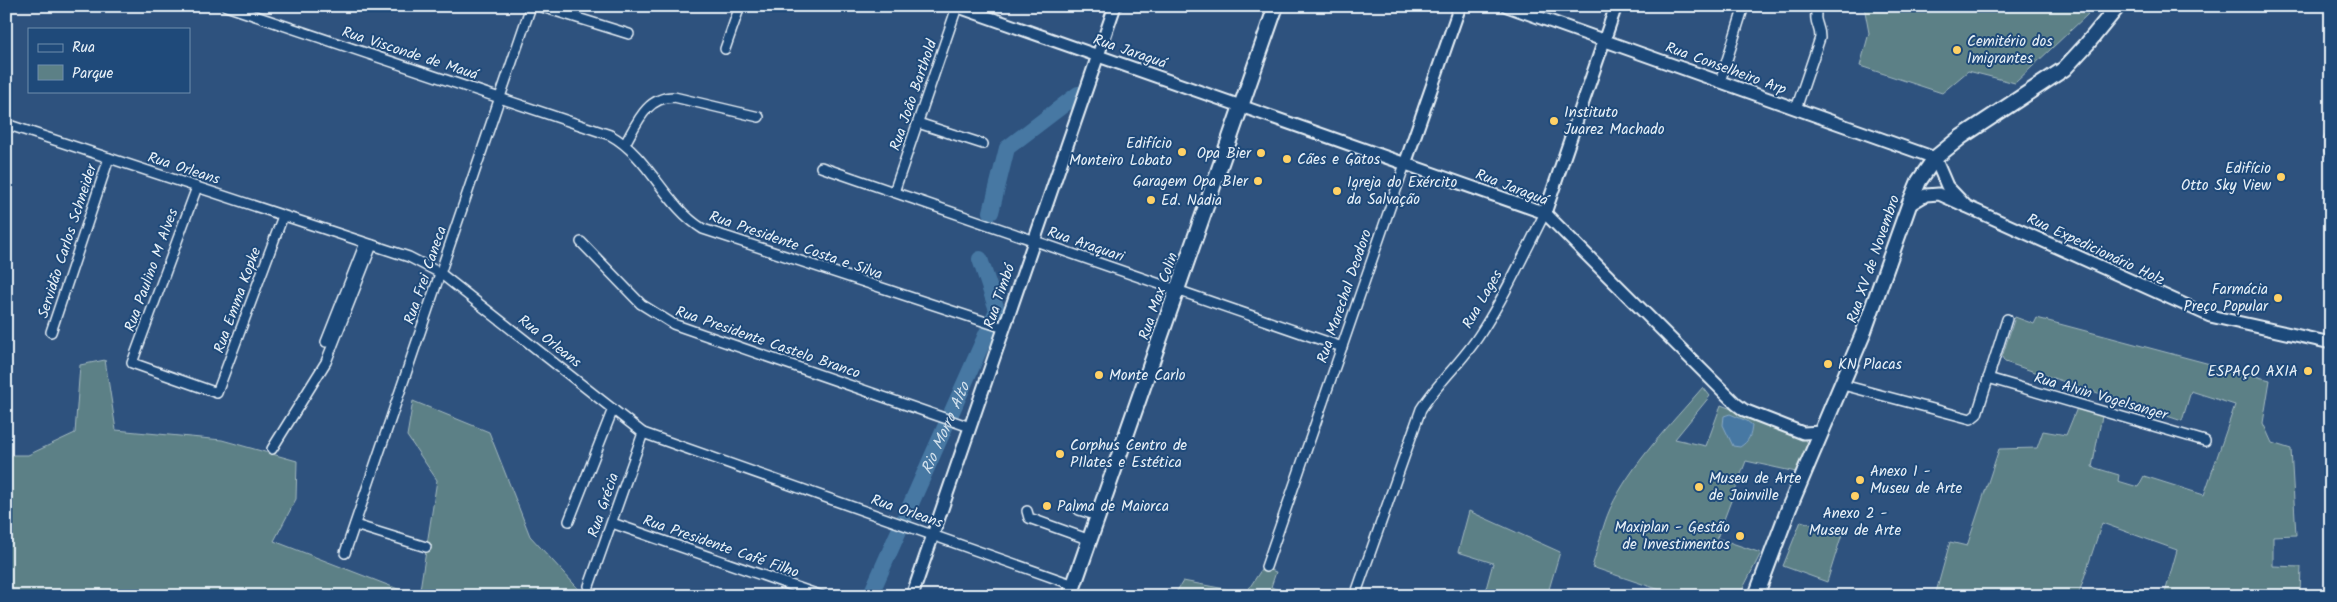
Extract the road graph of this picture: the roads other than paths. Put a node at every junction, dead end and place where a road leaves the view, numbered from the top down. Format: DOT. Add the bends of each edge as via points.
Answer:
graph roads {
  1 [pos="226,6"];
  2 [pos="530,6"];
  3 [pos="540,6"];
  4 [pos="740,6"];
  5 [pos="956,6"];
  6 [pos="1115,6"];
  7 [pos="1276,6"];
  8 [pos="1460,6"];
  9 [pos="1507,6"];
  10 [pos="1616,6"];
  11 [pos="1744,6"];
  12 [pos="1817,6"];
  13 [pos="2118,6"];
  14 [pos="629,34"];
  15 [pos="1604,41"];
  16 [pos="725,49"];
  17 [pos="1098,56"];
  18 [pos="1720,82"];
  19 [pos="500,97"];
  20 [pos="1241,106"];
  21 [pos="1796,109"];
  22 [pos="759,117"];
  23 [pos="918,123"];
  24 [pos="6,124"];
  25 [pos="2331,139"];
  26 [pos="625,144"];
  27 [pos="983,144"];
  28 [pos="2331,145"];
  29 [pos="2331,152"];
  30 [pos="109,158"];
  31 [pos="1936,158"];
  32 [pos="1405,164"];
  33 [pos="821,167"];
  34 [pos="197,187"];
  35 [pos="894,192"];
  36 [pos="1909,205"];
  37 [pos="1966,206"];
  38 [pos="1545,213"];
  39 [pos="283,216"];
  40 [pos="1034,240"];
  41 [pos="581,242"];
  42 [pos="368,244"];
  43 [pos="440,273"];
  44 [pos="1177,290"];
  45 [pos="2007,320"];
  46 [pos="1001,327"];
  47 [pos="51,332"];
  48 [pos="326,342"];
  49 [pos="2331,343"];
  50 [pos="1342,347"];
  51 [pos="1988,378"];
  52 [pos="1843,385"];
  53 [pos="217,393"];
  54 [pos="613,409"];
  55 [pos="970,427"];
  56 [pos="643,432"];
  57 [pos="1822,432"];
  58 [pos="2205,441"];
  59 [pos="272,449"];
  60 [pos="1078,510"];
  61 [pos="1028,511"];
  62 [pos="1098,516"];
  63 [pos="569,521"];
  64 [pos="612,523"];
  65 [pos="356,524"];
  66 [pos="933,535"];
  67 [pos="1090,540"];
  68 [pos="426,547"];
  69 [pos="345,553"];
  70 [pos="1266,567"];
  71 [pos="590,586"];
  72 [pos="1072,590"];
  73 [pos="822,596"];
  74 [pos="912,596"];
  75 [pos="1355,596"];
  76 [pos="1756,596"];
  1 -- 19 [label="street, Rua Visconde de Mauá"];
  2 -- 19 [label="street, Rua Frei Caneca"];
  3 -- 14 [label="street"];
  4 -- 16 [label="street"];
  5 -- 17 [label="main road, Rua Jaraguá"];
  5 -- 23 [label="street, Rua João Barthold"];
  6 -- 17 [label="main road, Rua Timbó"];
  7 -- 20 [label="main road, Rua Max Colin"];
  8 -- 32 [label="main road, Rua Marechal Deodoro"];
  9 -- 15 [label="main road, Rua Conselheiro Arp"];
  10 -- 15 [label="main road, Rua Lages"];
  11 -- 18 [label="street"];
  12 -- 21 [label="street" via="1815,22 1820,38"];
  13 -- 31 [label="main road, Rua XV de Novembro" via="2064,69 1961,137"];
  15 -- 18 [label="main road, Rua Conselheiro Arp"];
  15 -- 38 [label="main road, Rua Lages"];
  17 -- 20 [label="main road, Rua Jaraguá"];
  17 -- 40 [label="main road, Rua Timbó"];
  18 -- 21 [label="main road, Rua Conselheiro Arp"];
  19 -- 26 [label="street, Rua Presidente Costa e Silva" via="610,134"];
  19 -- 43 [label="street, Rua Frei Caneca"];
  20 -- 32 [label="main road, Rua Jaraguá"];
  20 -- 44 [label="main road, Rua Max Colin"];
  21 -- 31 [label="main road, Rua Conselheiro Arp"];
  22 -- 26 [label="street" via="674,96 663,97 646,109"];
  23 -- 27 [label="street"];
  23 -- 35 [label="street, Rua João Barthold"];
  24 -- 30 [label="street, Rua Orleans"];
  25 -- 28 [label="main road"];
  26 -- 46 [label="street, Rua Presidente Costa e Silva" via="687,217 703,229"];
  28 -- 29 [label="main road"];
  30 -- 34 [label="street, Rua Orleans"];
  30 -- 47 [label="street, Servidão Carlos Schneider"];
  31 -- 36 [label="main road, Rua XV de Novembro" via="1919,181"];
  31 -- 37 [label="main road, Rua Expedicionário Holz" via="1947,186"];
  32 -- 38 [label="main road, Rua Jaraguá"];
  32 -- 50 [label="street, Rua Marechal Deodoro"];
  33 -- 35 [label="street, Rua Araquari"];
  34 -- 39 [label="street, Rua Orleans"];
  34 -- 53 [label="street, Rua Paulino M Alves" via="132,363"];
  35 -- 40 [label="street, Rua Araquari"];
  36 -- 37 [label="main road, Rua Expedicionário Holz" via="1932,193"];
  36 -- 52 [label="main road, Rua XV de Novembro"];
  37 -- 49 [label="main road, Rua Expedicionário Holz" via="2210,316"];
  38 -- 57 [label="main road, Rua Jaraguá" via="1736,404 1803,433"];
  38 -- 75 [label="street, Rua Lages" via="1481,333 1421,409"];
  39 -- 42 [label="street, Rua Orleans"];
  39 -- 53 [label="street, Rua Emma Kopke"];
  40 -- 44 [label="street, Rua Araquari"];
  40 -- 46 [label="main road, Rua Timbó"];
  41 -- 55 [label="street, Rua Presidente Castelo Branco" via="641,304 673,324"];
  42 -- 43 [label="street, Rua Orleans" via="409,257"];
  42 -- 48 [label="street"];
  42 -- 59 [label="street" via="326,362"];
  43 -- 54 [label="street, Rua Orleans"];
  43 -- 65 [label="street, Rua Frei Caneca"];
  44 -- 50 [label="street, Rua Araquari"];
  44 -- 62 [label="main road, Rua Max Colin"];
  45 -- 51 [label="street"];
  46 -- 55 [label="main road, Rua Timbó"];
  50 -- 70 [label="street, Rua Marechal Deodoro"];
  51 -- 52 [label="street" via="1977,414 1970,419"];
  51 -- 58 [label="street, Rua Alvin Vogelsanger"];
  52 -- 57 [label="main road, Rua XV de Novembro"];
  54 -- 56 [label="street, Rua Orleans"];
  54 -- 63 [label="street"];
  55 -- 66 [label="main road, Rua Timbó"];
  56 -- 64 [label="street, Rua Grécia"];
  56 -- 66 [label="street, Rua Orleans"];
  57 -- 76 [label="main road, Rua XV de Novembro"];
  60 -- 62 [label="street"];
  61 -- 67 [label="street" via="1029,518"];
  62 -- 67 [label="main road, Rua Max Colin"];
  64 -- 71 [label="street, Rua Grécia"];
  64 -- 73 [label="street, Rua Presidente Café Filho"];
  65 -- 68 [label="street"];
  65 -- 69 [label="street, Rua Frei Caneca"];
  66 -- 72 [label="street, Rua Orleans"];
  66 -- 74 [label="main road, Rua Timbó"];
  67 -- 72 [label="main road, Rua Max Colin"];
}
